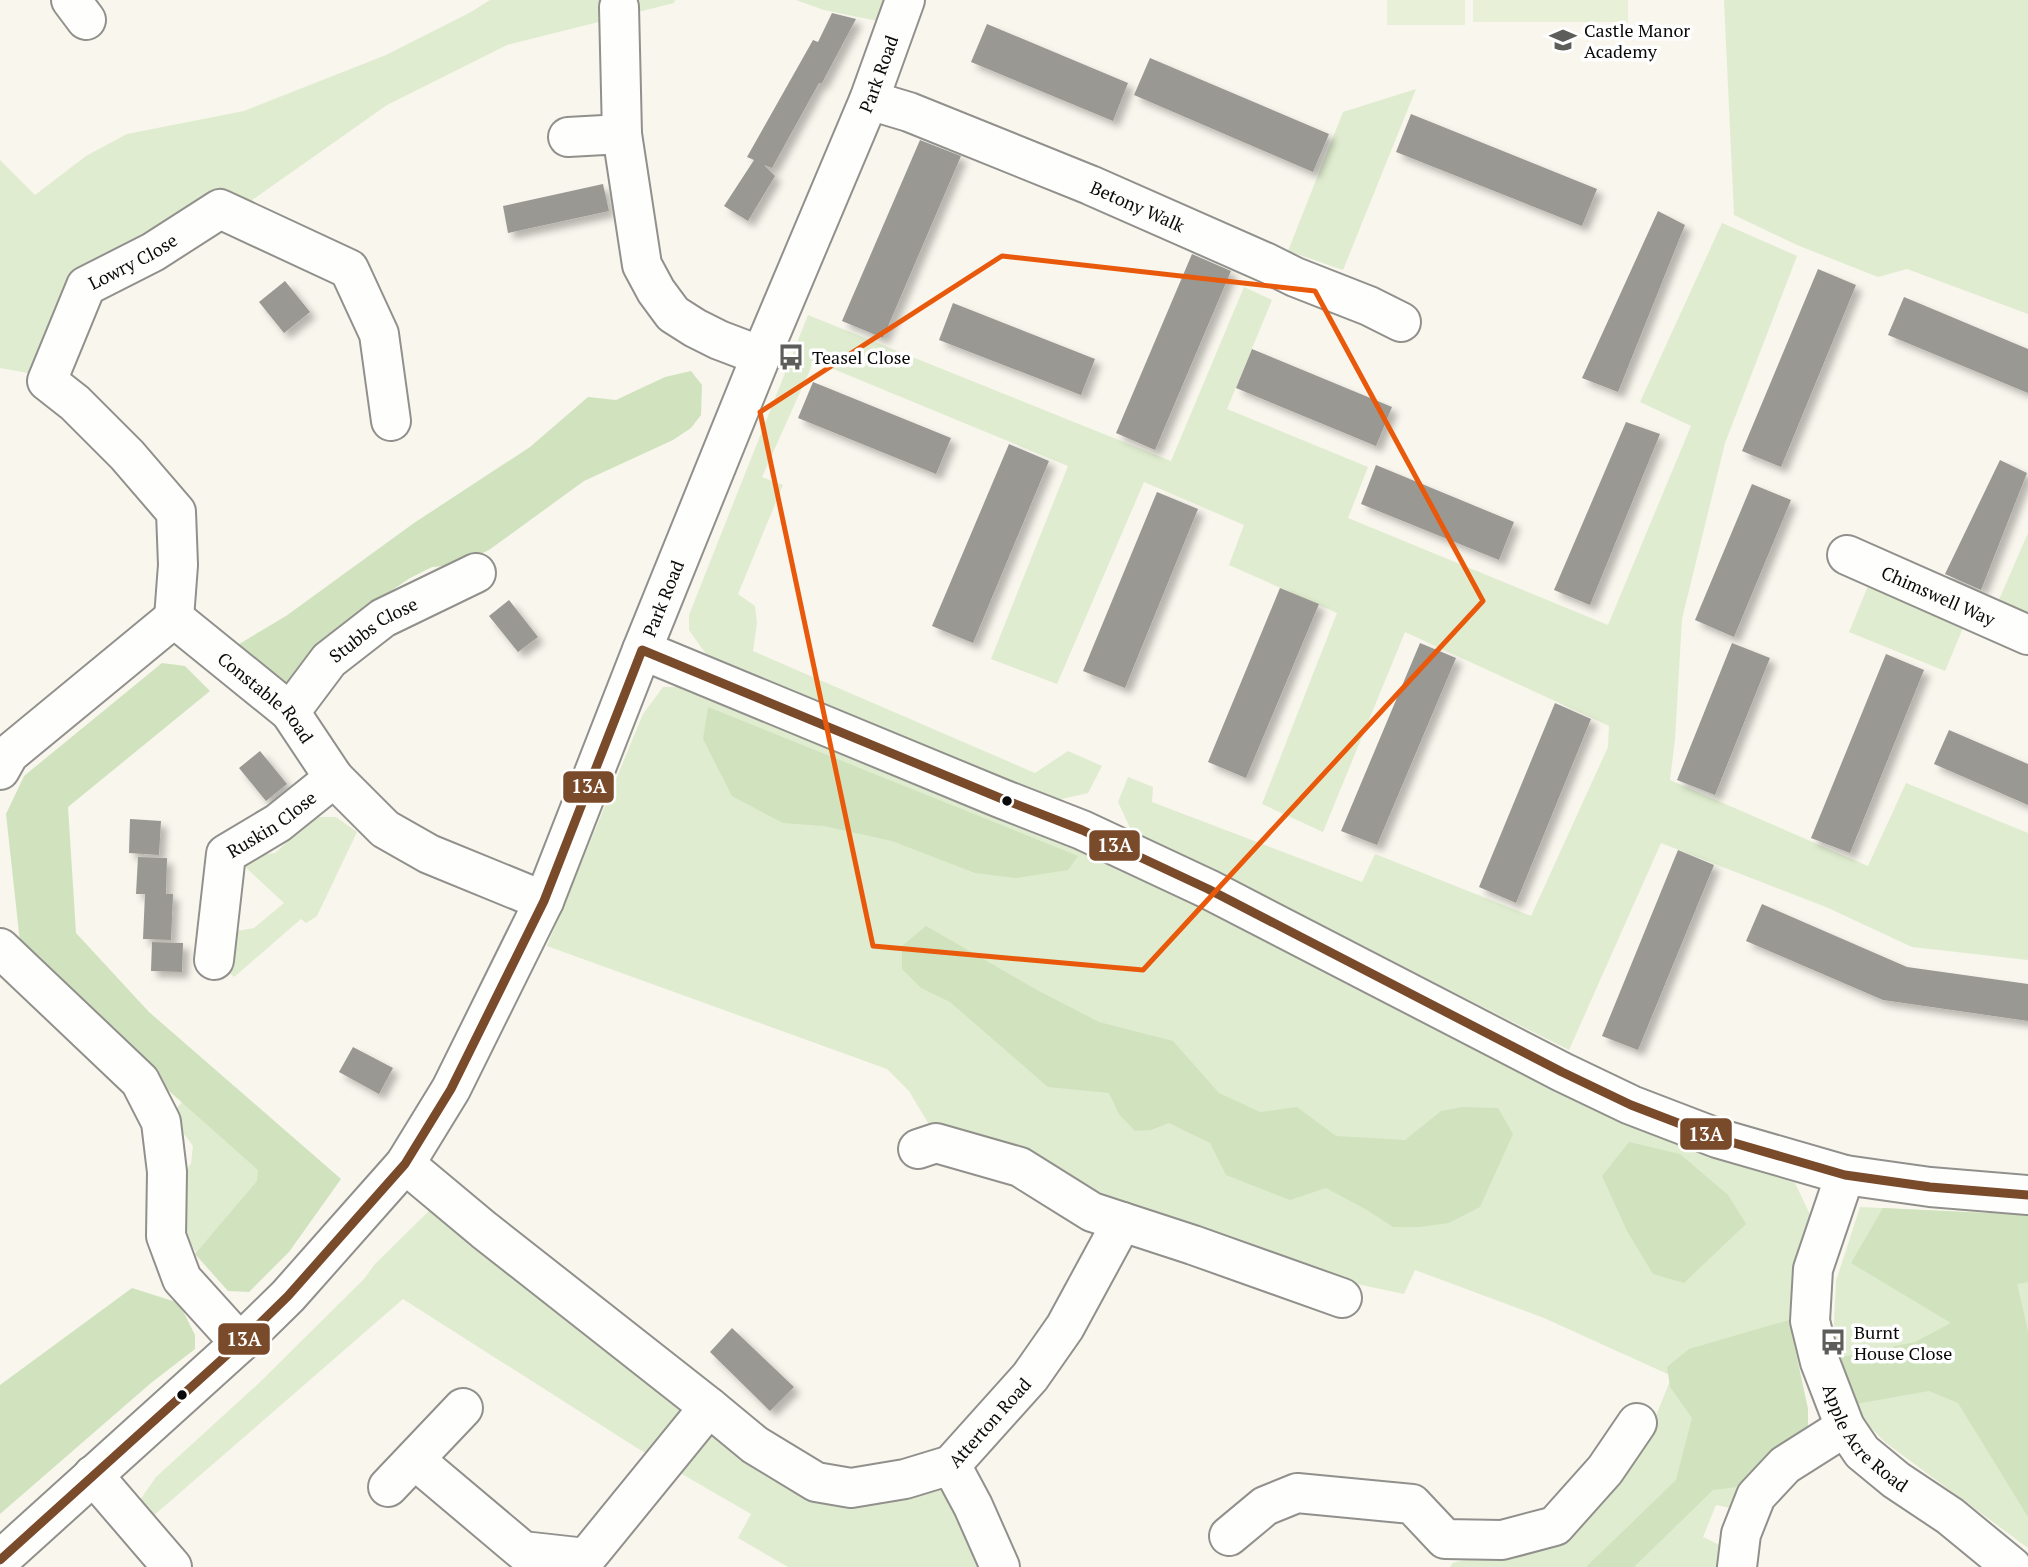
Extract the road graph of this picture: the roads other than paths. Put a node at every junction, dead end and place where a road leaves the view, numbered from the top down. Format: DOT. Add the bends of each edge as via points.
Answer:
graph roads {
  1 [pos="905,0"];
  2 [pos="619,7"];
  3 [pos="869,100"];
  4 [pos="622,134"];
  5 [pos="568,137"];
  6 [pos="1401,322"];
  7 [pos="761,356"];
  8 [pos="391,421"];
  9 [pos="1847,555"];
  10 [pos="476,573"];
  11 [pos="174,618"];
  12 [pos="2028,635"];
  13 [pos="642,650"];
  14 [pos="290,712"];
  15 [pos="3,758"];
  16 [pos="334,778"];
  17 [pos="544,901"];
  18 [pos="0,948"];
  19 [pos="214,960"];
  20 [pos="918,1149"];
  21 [pos="405,1164"];
  22 [pos="1845,1175"];
  23 [pos="2028,1195"];
  24 [pos="1122,1222"];
  25 [pos="1342,1298"];
  26 [pos="240,1343"];
  27 [pos="709,1407"];
  28 [pos="463,1408"];
  29 [pos="1637,1423"];
  30 [pos="1845,1427"];
  31 [pos="415,1460"];
  32 [pos="951,1465"];
  33 [pos="93,1475"];
  34 [pos="388,1487"];
  35 [pos="1229,1536"];
  36 [pos="1441,1553"];
  37 [pos="0,1560"];
  38 [pos="173,1567"];
  39 [pos="1000,1567"];
  40 [pos="1737,1567"];
  41 [pos="2012,1567"];
  1 -- 3 [label="street, Park Road"];
  2 -- 4 [label="street"];
  3 -- 6 [label="street, Betony Walk" via="1090,185"];
  3 -- 7 [label="street, Park Road"];
  4 -- 5 [label="street"];
  4 -- 7 [label="street" via="642,265 656,291 673,314 695,328"];
  7 -- 13 [label="street, Park Road"];
  8 -- 11 [label="street, Lowry Close" via="379,334 349,269 220,209 153,252 86,286 47,381 127,455 176,512"];
  9 -- 12 [label="street, Chimswell Way"];
  10 -- 14 [label="street, Stubbs Close" via="383,618 329,660"];
  11 -- 14 [label="street, Constable Road"];
  11 -- 15 [label="street"];
  13 -- 17 [label="street, Park Road"];
  13 -- 22 [label="street" via="1082,830 1631,1105 1717,1139"];
  14 -- 16 [label="street, Constable Road"];
  16 -- 17 [label="street, Constable Road" via="385,829 429,854"];
  16 -- 19 [label="street, Ruskin Close" via="278,823 226,854"];
  17 -- 21 [label="street, Park Road" via="451,1089"];
  18 -- 26 [label="street" via="141,1081 161,1122 167,1172 166,1236 182,1279"];
  20 -- 24 [label="street" via="936,1143 1020,1167 1092,1212"];
  21 -- 26 [label="street, Park Road"];
  21 -- 27 [label="street, Atterton Road"];
  22 -- 23 [label="street"];
  22 -- 30 [label="street, Apple Acre Road" via="1813,1269 1810,1321"];
  24 -- 25 [label="street"];
  24 -- 32 [label="street, Atterton Road" via="1065,1327 1030,1377"];
  26 -- 33 [label="street, Park Road"];
  27 -- 31 [label="street" via="586,1559 523,1551"];
  27 -- 32 [label="street, Atterton Road" via="755,1445 816,1482 851,1488"];
  28 -- 31 [label="street"];
  29 -- 36 [label="street" via="1605,1470 1555,1526"];
  30 -- 40 [label="street" via="1784,1465 1756,1496 1741,1534"];
  30 -- 41 [label="street, Apple Acre Road" via="1862,1452"];
  31 -- 34 [label="street"];
  32 -- 39 [label="street"];
  33 -- 37 [label="street, Park Road"];
  33 -- 38 [label="street"];
  35 -- 36 [label="street" via="1265,1506 1297,1493 1412,1504"];
}
